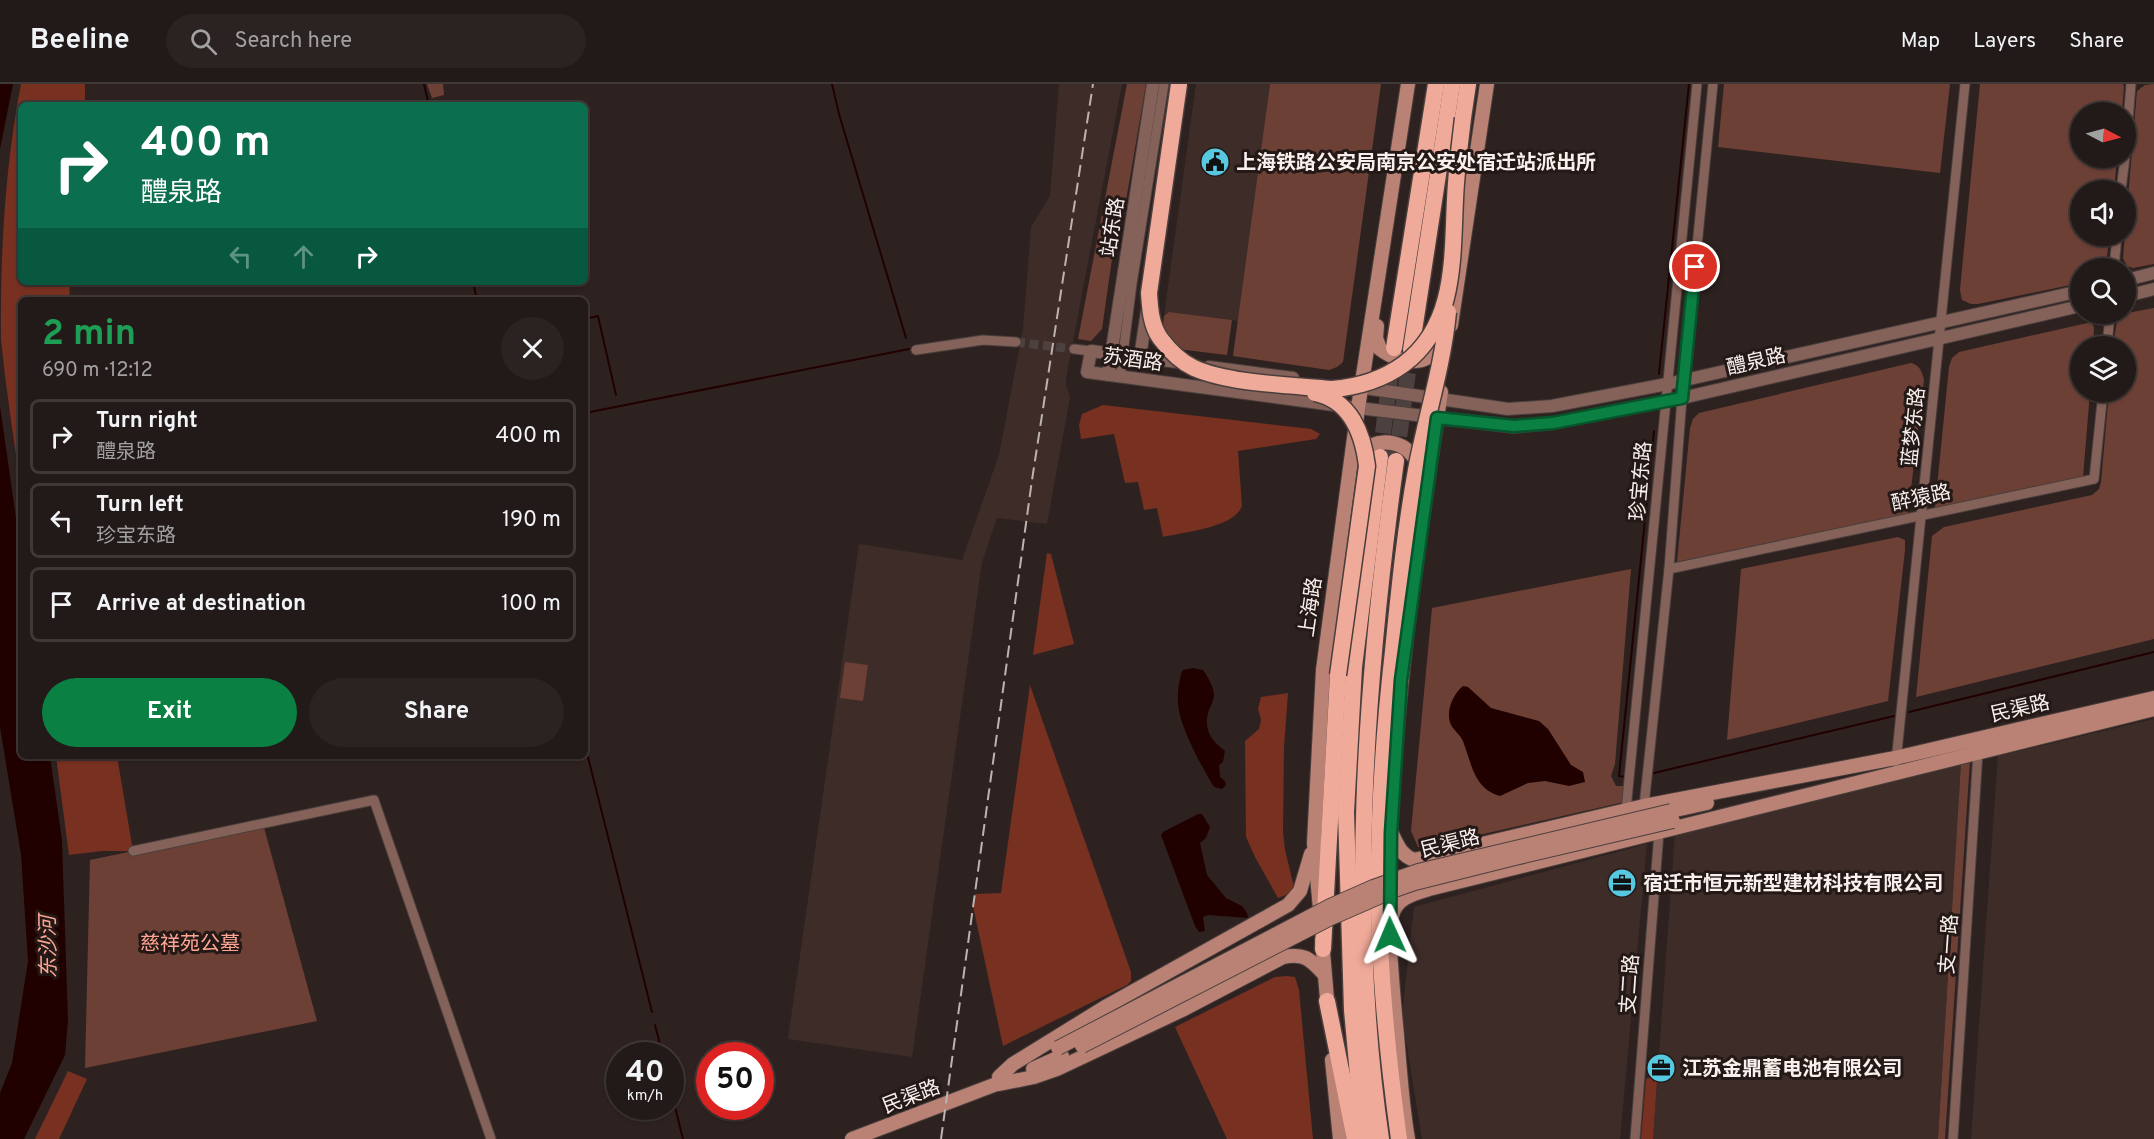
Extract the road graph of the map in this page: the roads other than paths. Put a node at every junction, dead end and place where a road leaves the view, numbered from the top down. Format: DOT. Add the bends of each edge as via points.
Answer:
graph roads {
  1 [pos="1153,84"];
  2 [pos="1164,84"];
  3 [pos="1180,84"];
  4 [pos="1408,84"];
  5 [pos="1436,84"];
  6 [pos="1452,84"];
  7 [pos="1468,84"];
  8 [pos="1486,84"];
  9 [pos="1697,84"];
  10 [pos="1713,84"];
  11 [pos="1965,84"];
  12 [pos="2131,84"];
  13 [pos="2130,102"];
  14 [pos="1386,231"];
  15 [pos="1463,244"];
  16 [pos="2154,273"];
  17 [pos="1451,277"];
  18 [pos="2136,278"];
  19 [pos="2154,289"];
  20 [pos="2070,293"];
  21 [pos="2136,294"];
  22 [pos="2070,308"];
  23 [pos="1941,322"];
  24 [pos="1144,329"];
  25 [pos="1940,338"];
  26 [pos="1016,342"];
  27 [pos="1394,348"];
  28 [pos="1074,349"];
  29 [pos="916,350"];
  30 [pos="1411,350"];
  31 [pos="1090,351"];
  32 [pos="1117,354"];
  33 [pos="1140,357"];
  34 [pos="1164,360"];
  35 [pos="1114,376"];
  36 [pos="1249,380"];
  37 [pos="1685,380"];
  38 [pos="1667,384"];
  39 [pos="1361,388"];
  40 [pos="1440,398"];
  41 [pos="1682,398"];
  42 [pos="1666,400"];
  43 [pos="2102,402"];
  44 [pos="1358,408"];
  45 [pos="1437,418"];
  46 [pos="1922,516"];
  47 [pos="1342,530"];
  48 [pos="1421,536"];
  49 [pos="1669,569"];
  50 [pos="2154,698"];
  51 [pos="2154,709"];
  52 [pos="1978,752"];
  53 [pos="1896,758"];
  54 [pos="1898,773"];
  55 [pos="1644,806"];
  56 [pos="1626,810"];
  57 [pos="1672,816"];
  58 [pos="1659,832"];
  59 [pos="1391,833"];
  60 [pos="1314,843"];
  61 [pos="133,851"];
  62 [pos="1390,935"];
  63 [pos="1323,949"];
  64 [pos="1324,974"];
  65 [pos="1327,1001"];
  66 [pos="999,1081"];
  67 [pos="491,1139"];
  68 [pos="852,1139"];
  69 [pos="1340,1139"];
  70 [pos="1355,1139"];
  71 [pos="1367,1139"];
  72 [pos="1381,1139"];
  73 [pos="1400,1139"];
  74 [pos="1408,1139"];
  75 [pos="1635,1139"];
  76 [pos="1953,1139"];
  1 -- 32 [label="street, 站东路"];
  2 -- 32 [label="street"];
  3 -- 24 [label="street"];
  3 -- 36 [label="highway, bridge" via="1149,293 1151,318 1159,337 1178,359 1220,377"];
  4 -- 14 [label="main road, 上海路"];
  5 -- 27 [label="highway"];
  6 -- 30 [label="highway"];
  7 -- 17 [label="highway, bridge" via="1455,192"];
  8 -- 15 [label="main road"];
  9 -- 38 [label="street, 珍宝东路"];
  10 -- 37 [label="street, 珍宝东路"];
  11 -- 23 [label="street, 蓝梦东路"];
  12 -- 13 [label="street"];
  14 -- 15 [label="main road" via="1376,338 1380,349 1400,360 1422,360 1440,344"];
  14 -- 39 [label="main road, 上海路"];
  15 -- 40 [label="main road"];
  16 -- 18 [label="street"];
  17 -- 36 [label="highway, bridge" via="1434,331 1414,356 1390,374 1365,384 1332,389"];
  17 -- 73 [label="highway, bridge" via="1446,335 1405,540 1386,710 1380,944"];
  19 -- 21 [label="street"];
  20 -- 23 [label="street, 醴泉路"];
  22 -- 25 [label="street, 醴泉路"];
  23 -- 25 [label="street, 蓝梦东路"];
  23 -- 37 [label="street, 醴泉路"];
  24 -- 33 [label="street"];
  24 -- 34 [label="street" via="1147,340"];
  25 -- 41 [label="street, 醴泉路"];
  25 -- 46 [label="street, 蓝梦东路"];
  26 -- 29 [label="street" via="983,340"];
  28 -- 31 [label="street"];
  31 -- 32 [label="street, 苏酒路"];
  31 -- 35 [label="street, 苏酒路" via="1087,372"];
  32 -- 33 [label="street, 苏酒路"];
  32 -- 35 [label="street, 站东路"];
  33 -- 34 [label="street, 苏酒路"];
  34 -- 39 [label="street, 苏酒路"];
  35 -- 44 [label="street, 苏酒路"];
  36 -- 63 [label="highway, bridge" via="1339,402 1360,434 1366,457 1338,675"];
  37 -- 38 [label="street, 醴泉路"];
  37 -- 41 [label="street, 珍宝东路"];
  38 -- 40 [label="street, 醴泉路" via="1552,406 1508,409"];
  38 -- 42 [label="street, 珍宝东路"];
  39 -- 40 [label="street, 苏酒路"];
  39 -- 44 [label="main road, 上海路"];
  40 -- 45 [label="main road"];
  41 -- 42 [label="street, 醴泉路"];
  41 -- 49 [label="street, 珍宝东路"];
  42 -- 45 [label="street, 醴泉路" via="1553,423 1514,426"];
  42 -- 56 [label="street, 珍宝东路"];
  43 -- 46 [label="street, 醉猿路" via="2094,479"];
  44 -- 45 [label="street, 苏酒路"];
  44 -- 47 [label="main road, 上海路"];
  45 -- 48 [label="main road"];
  46 -- 49 [label="street, 醉猿路"];
  46 -- 53 [label="street, 蓝梦东路"];
  47 -- 48 [label="main road" via="1357,456 1367,447 1384,443 1408,449 1420,468"];
  47 -- 60 [label="main road, 上海路" via="1323,670"];
  48 -- 59 [label="main road" via="1401,680"];
  49 -- 55 [label="street, 珍宝东路"];
  50 -- 53 [label="main road, 民渠路"];
  51 -- 52 [label="main road, 民渠路"];
  52 -- 54 [label="main road, 民渠路"];
  52 -- 76 [label="street, 支一路"];
  53 -- 54 [label="street, 蓝梦东路"];
  53 -- 55 [label="main road, 民渠路"];
  53 -- 57 [label="main road, 民渠路"];
  54 -- 57 [label="main road, 民渠路"];
  54 -- 58 [label="main road, 民渠路"];
  55 -- 56 [label="main road, 民渠路"];
  56 -- 59 [label="main road, 民渠路" via="1414,860 1400,851"];
  57 -- 66 [label="main road, 民渠路, bridge" via="1395,890"];
  58 -- 62 [label="main road, 民渠路" via="1412,895 1394,906"];
  58 -- 75 [label="street, 支二路"];
  59 -- 62 [label="main road"];
  60 -- 63 [label="main road, 上海路"];
  60 -- 66 [label="main road" via="1300,891 1288,905 1107,1006 1013,1064"];
  61 -- 67 [label="street" via="374,800"];
  62 -- 74 [label="main road"];
  63 -- 64 [label="main road, 上海路"];
  64 -- 65 [label="main road, 上海路"];
  64 -- 66 [label="main road" via="1310,959 1297,954 1283,957 1057,1069 1034,1077"];
  65 -- 69 [label="main road, 上海路"];
  65 -- 70 [label="highway"];
  66 -- 68 [label="main road, 民渠路"];
  71 -- 72 [label="highway" via="1352,1010 1346,812 1354,667 1388,459 1369,707 1363,876 1367,1003"];
}
